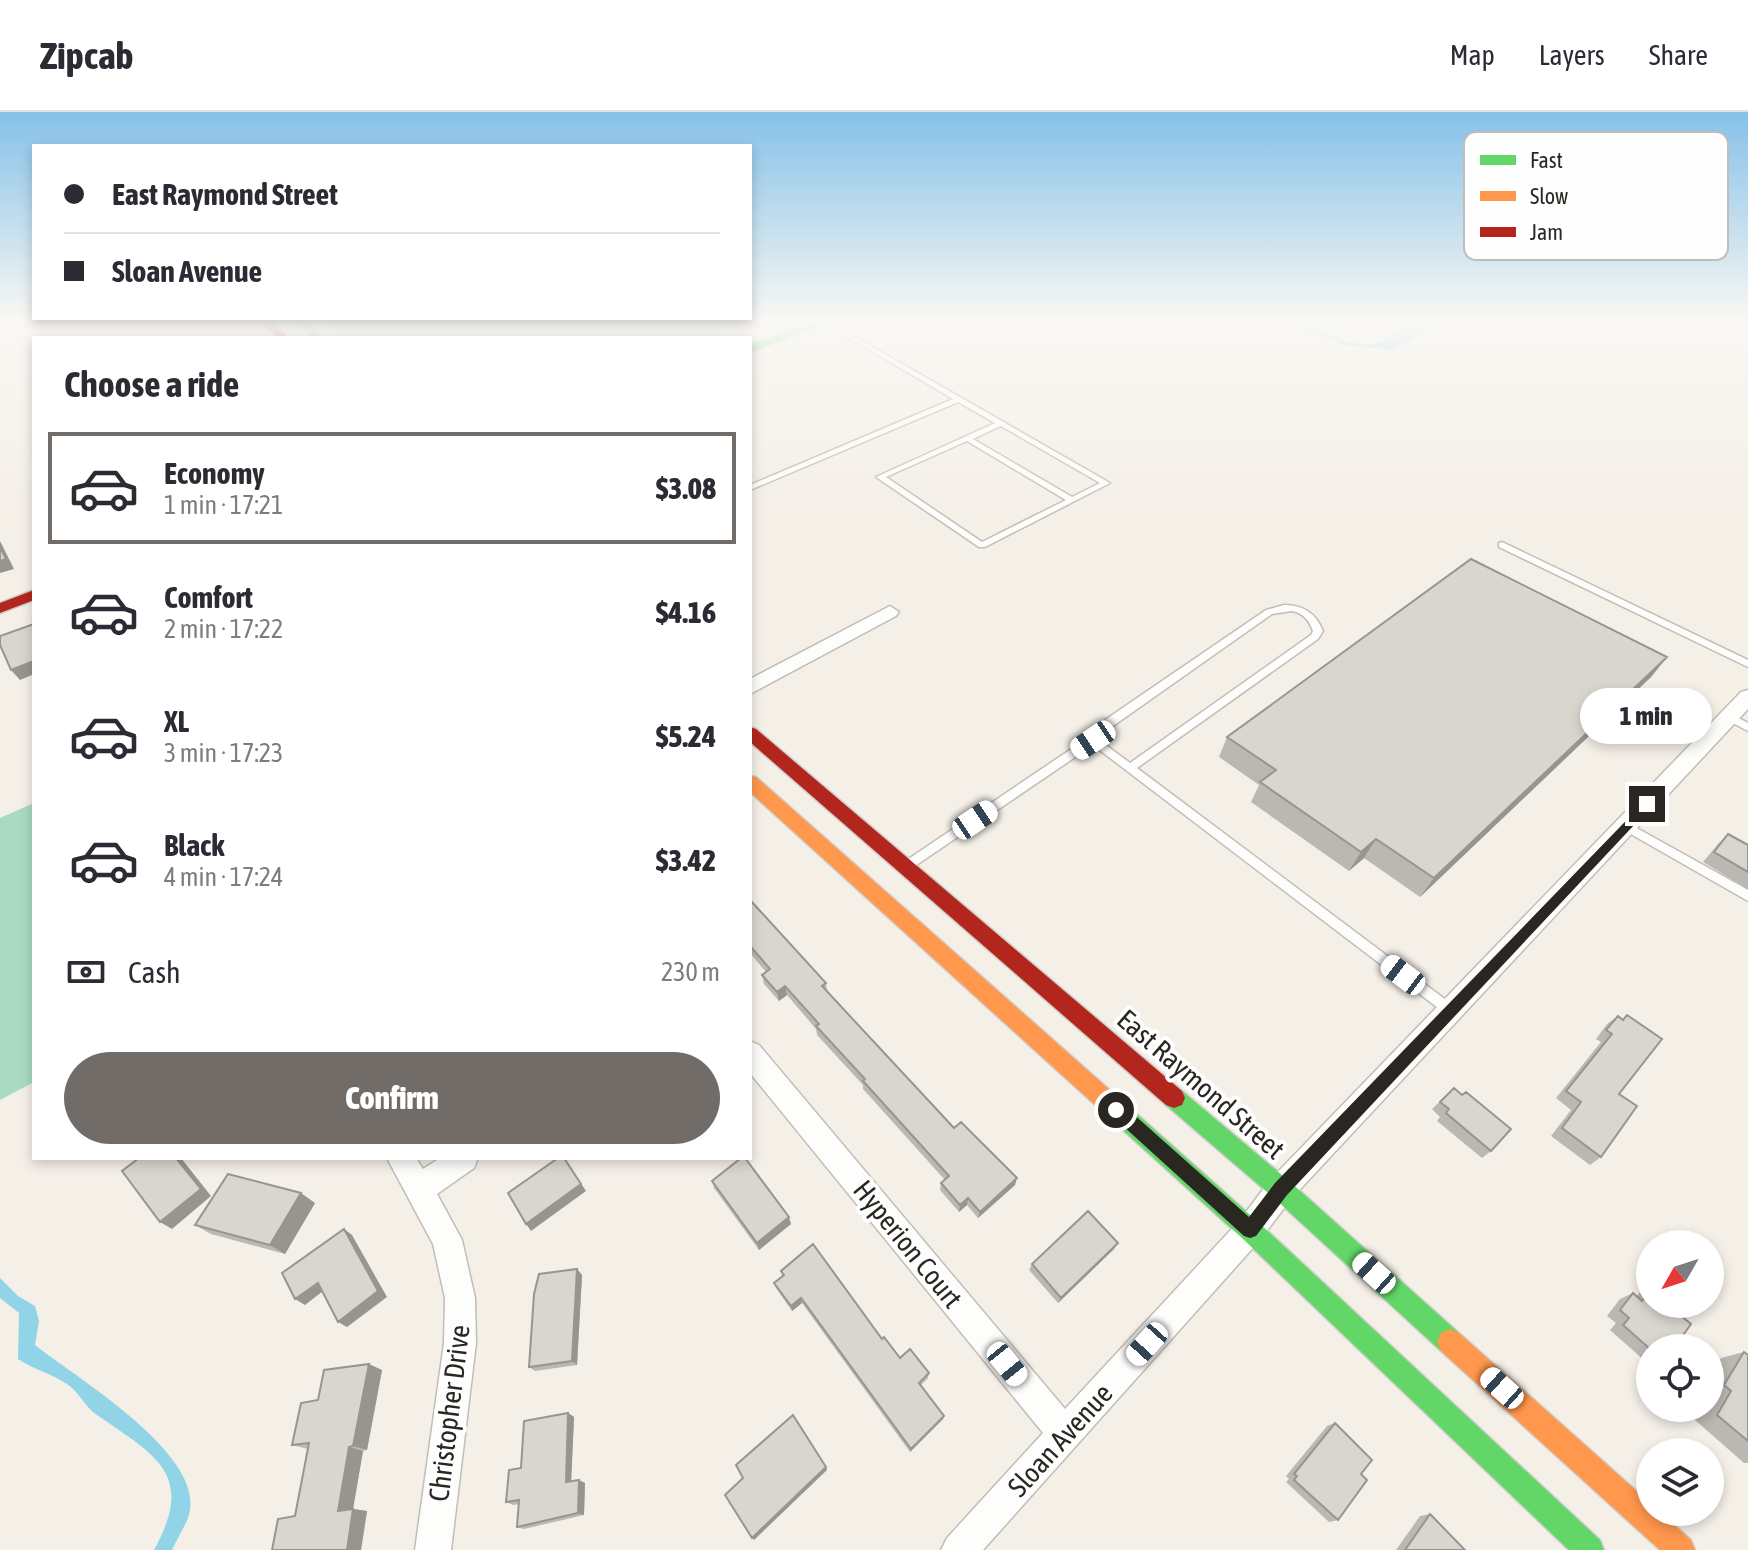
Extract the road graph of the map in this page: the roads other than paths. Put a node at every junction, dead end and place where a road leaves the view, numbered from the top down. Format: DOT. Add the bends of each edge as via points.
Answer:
graph roads {
  1 [pos="942,389"];
  2 [pos="959,399"];
  3 [pos="1002,423"];
  4 [pos="967,438"];
  5 [pos="752,487"];
  6 [pos="1072,500"];
  7 [pos="1502,545"];
  8 [pos="32,596"];
  9 [pos="32,604"];
  10 [pos="0,608"];
  11 [pos="890,612"];
  12 [pos="0,614"];
  13 [pos="1748,664"];
  14 [pos="752,686"];
  15 [pos="1742,714"];
  16 [pos="752,735"];
  17 [pos="1093,740"];
  18 [pos="1130,768"];
  19 [pos="752,784"];
  20 [pos="1626,826"];
  21 [pos="905,868"];
  22 [pos="1748,896"];
  23 [pos="1450,1011"];
  24 [pos="752,1055"];
  25 [pos="402,1160"];
  26 [pos="461,1160"];
  27 [pos="419,1189"];
  28 [pos="1281,1189"];
  29 [pos="1250,1230"];
  30 [pos="1065,1435"];
  31 [pos="433,1550"];
  32 [pos="959,1550"];
  33 [pos="1590,1550"];
  34 [pos="1681,1550"];
  1 -- 2 [label="lane"];
  2 -- 3 [label="lane"];
  2 -- 5 [label="lane"];
  3 -- 4 [label="lane"];
  3 -- 6 [label="lane" via="1106,483"];
  4 -- 6 [label="lane"];
  4 -- 6 [label="lane" via="880,477 982,545"];
  7 -- 13 [label="lane"];
  8 -- 10 [label="main road"];
  9 -- 12 [label="main road"];
  11 -- 14 [label="street"];
  15 -- 20 [label="street, Sloan Avenue"];
  16 -- 21 [label="main road, East Raymond Street"];
  17 -- 18 [label="lane"];
  17 -- 18 [label="lane" via="1109,723 1269,612 1294,608 1314,620 1315,637"];
  17 -- 21 [label="lane"];
  18 -- 23 [label="lane"];
  19 -- 29 [label="main road"];
  20 -- 22 [label="lane"];
  20 -- 23 [label="street, Sloan Avenue"];
  21 -- 28 [label="main road, East Raymond Street"];
  23 -- 28 [label="street, Sloan Avenue"];
  24 -- 30 [label="street, Hyperion Court"];
  25 -- 27 [label="street, Christopher Drive"];
  26 -- 27 [label="street"];
  27 -- 31 [label="street, Christopher Drive" via="447,1240 460,1298 460,1343"];
  28 -- 29 [label="street, Sloan Avenue"];
  28 -- 34 [label="main road, East Raymond Street"];
  29 -- 30 [label="street, Sloan Avenue"];
  29 -- 33 [label="main road"];
  30 -- 32 [label="street, Sloan Avenue"];
}
